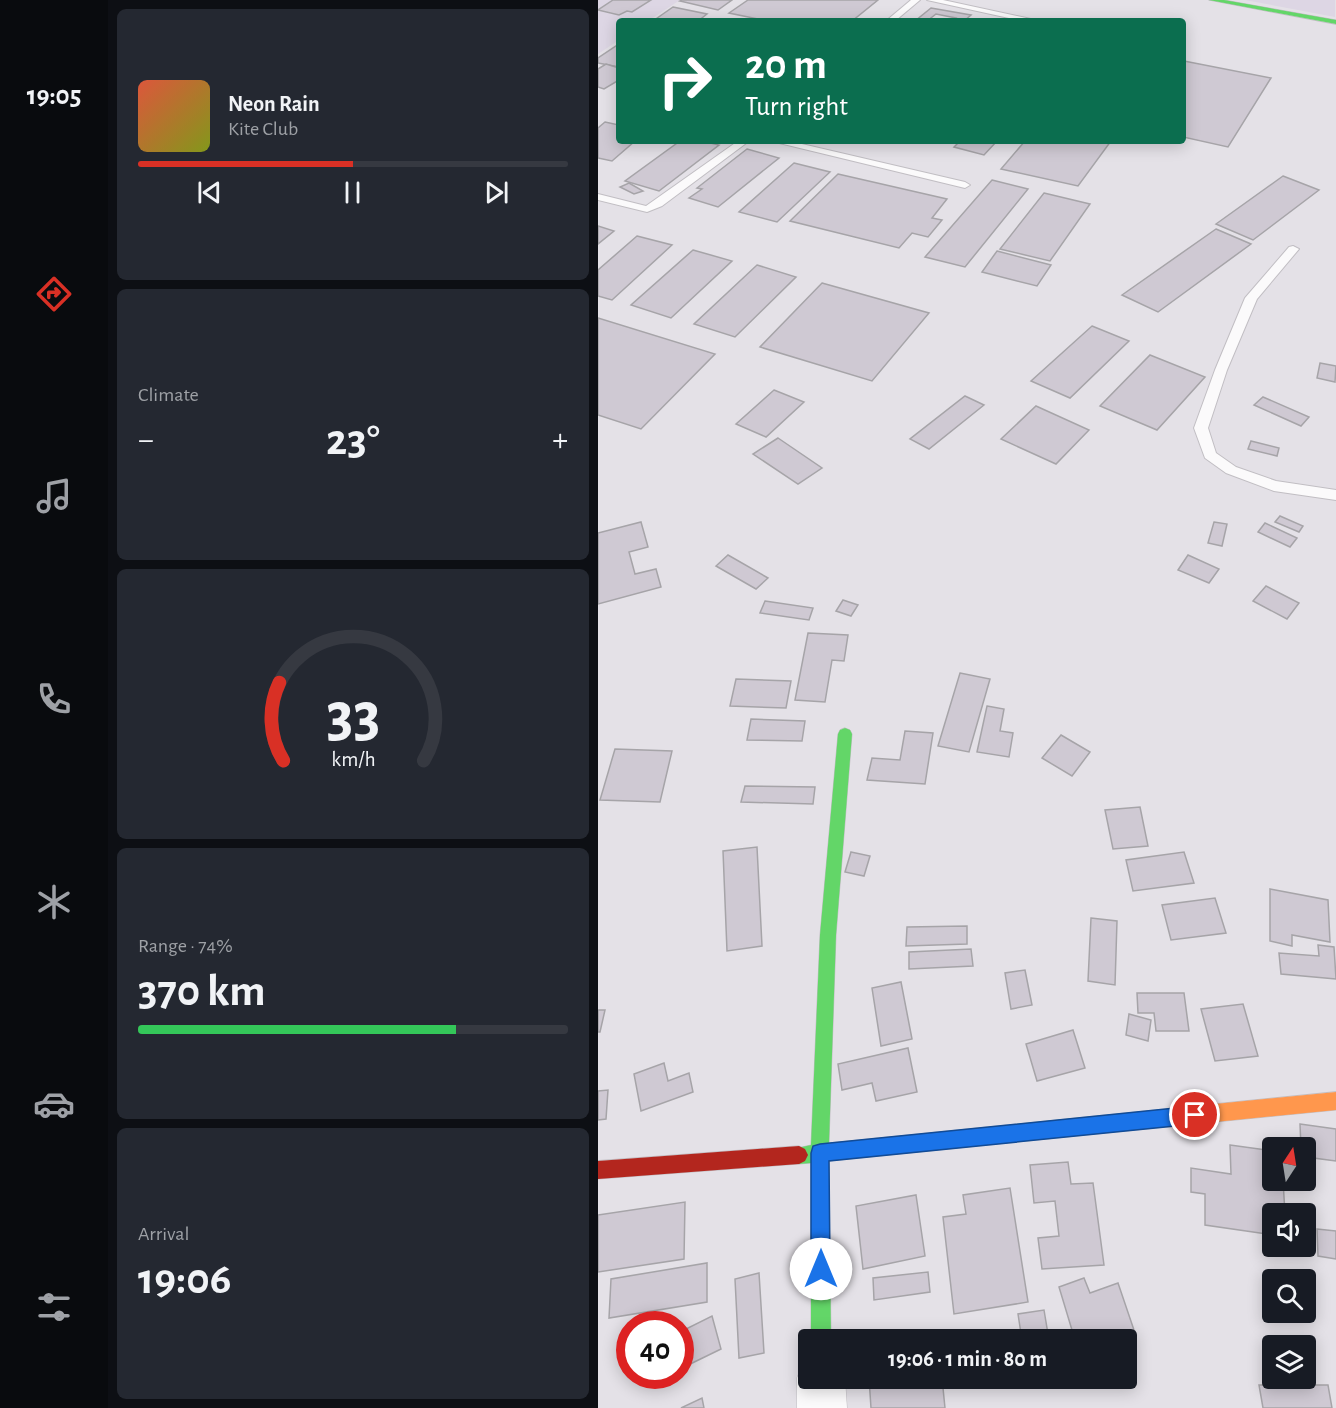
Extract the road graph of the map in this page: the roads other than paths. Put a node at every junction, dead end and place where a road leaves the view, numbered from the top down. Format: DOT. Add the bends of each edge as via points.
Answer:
graph roads {
  1 [pos="916,0"];
  2 [pos="931,0"];
  3 [pos="1212,0"];
  4 [pos="894,18"];
  5 [pos="1021,18"];
  6 [pos="1336,22"];
  7 [pos="740,144"];
  8 [pos="789,144"];
  9 [pos="965,185"];
  10 [pos="598,197"];
  11 [pos="1293,249"];
  12 [pos="1336,495"];
  13 [pos="846,735"];
  14 [pos="1336,1101"];
  15 [pos="820,1153"];
  16 [pos="598,1170"];
  17 [pos="821,1329"];
  18 [pos="821,1389"];
  19 [pos="822,1408"];
  1 -- 4 [label="lane"];
  2 -- 5 [label="lane"];
  3 -- 6 [label="main road"];
  7 -- 10 [label="lane" via="647,209"];
  8 -- 9 [label="lane"];
  11 -- 12 [label="lane" via="1251,298 1201,428 1210,455 1231,470 1274,486"];
  13 -- 15 [label="main road" via="828,935"];
  14 -- 15 [label="main road"];
  15 -- 16 [label="main road"];
  15 -- 17 [label="main road"];
  18 -- 19 [label="street"];
}
